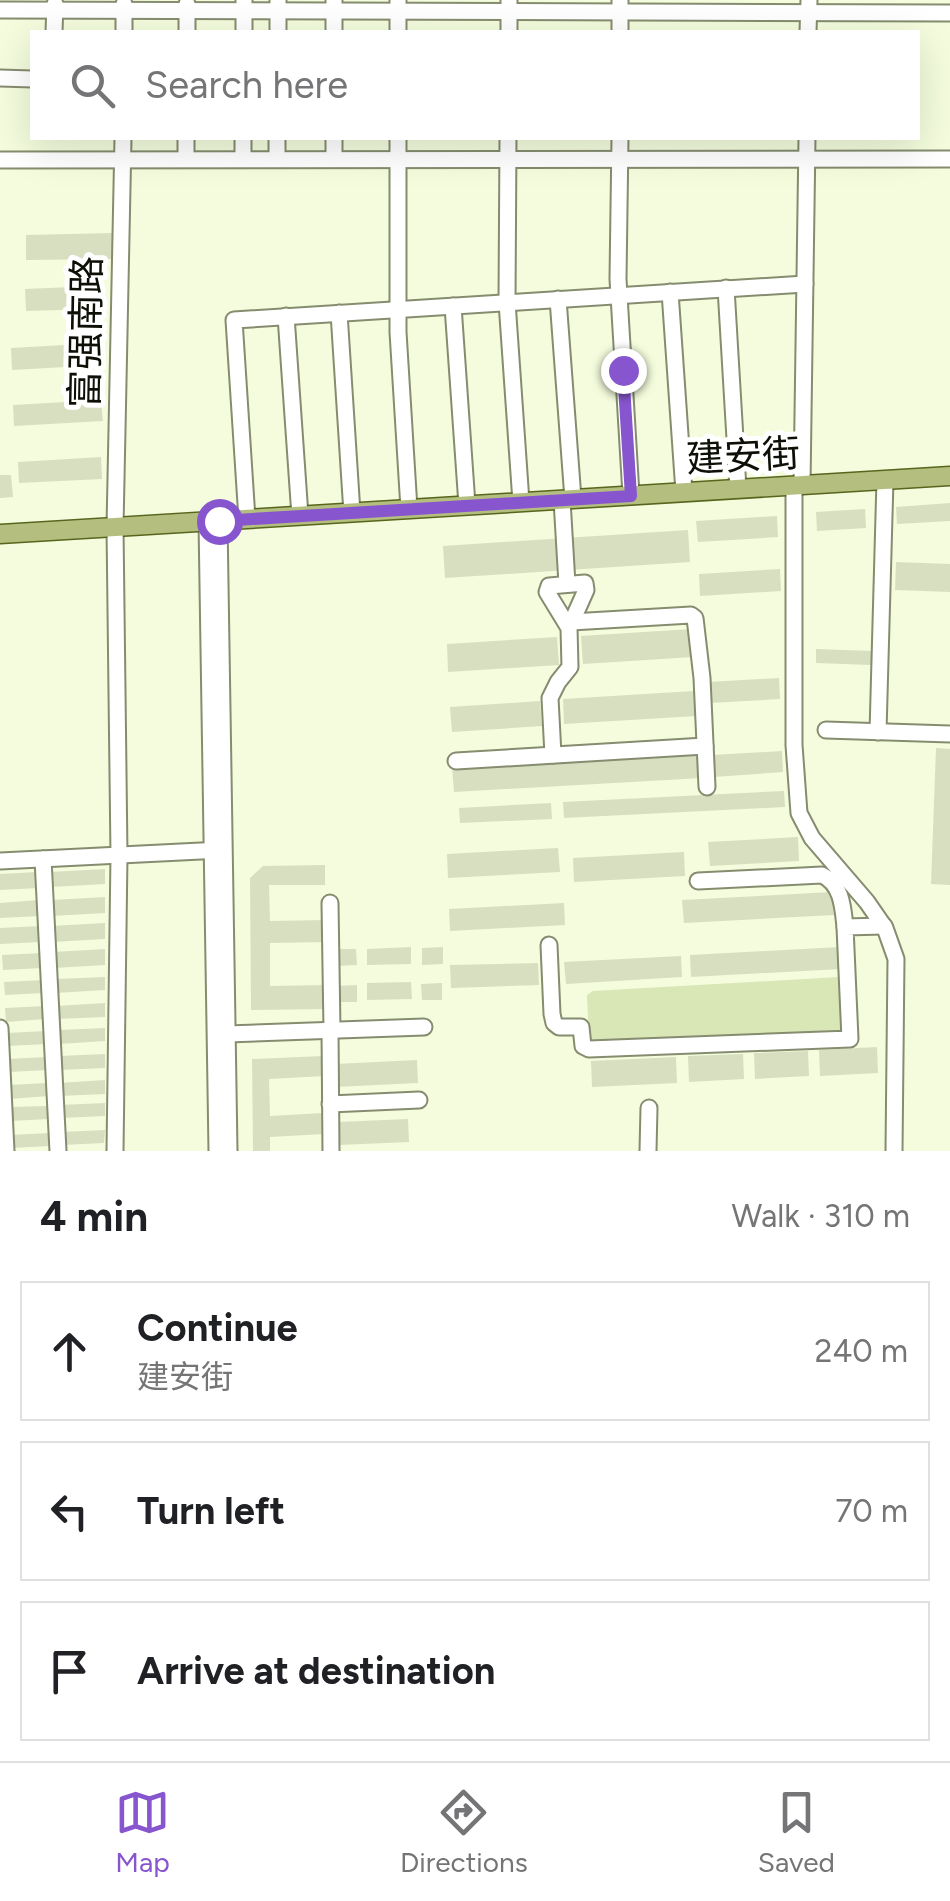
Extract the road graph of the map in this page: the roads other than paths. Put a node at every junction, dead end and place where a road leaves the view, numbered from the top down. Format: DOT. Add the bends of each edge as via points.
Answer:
graph roads {
  1 [pos="54,5"];
  2 [pos="124,5"];
  3 [pos="186,5"];
  4 [pos="244,5"];
  5 [pos="278,6"];
  6 [pos="334,6"];
  7 [pos="398,6"];
  8 [pos="509,6"];
  9 [pos="620,6"];
  10 [pos="746,6"];
  11 [pos="809,6"];
  12 [pos="871,7"];
  13 [pos="942,9"];
  14 [pos="0,10"];
  15 [pos="0,78"];
  16 [pos="30,78"];
  17 [pos="122,140"];
  18 [pos="186,140"];
  19 [pos="243,140"];
  20 [pos="277,140"];
  21 [pos="334,140"];
  22 [pos="398,140"];
  23 [pos="508,140"];
  24 [pos="620,140"];
  25 [pos="807,140"];
  26 [pos="186,158"];
  27 [pos="243,158"];
  28 [pos="277,158"];
  29 [pos="334,158"];
  30 [pos="398,158"];
  31 [pos="508,158"];
  32 [pos="122,159"];
  33 [pos="620,159"];
  34 [pos="807,159"];
  35 [pos="950,159"];
  36 [pos="0,160"];
  37 [pos="805,284"];
  38 [pos="726,288"];
  39 [pos="670,292"];
  40 [pos="619,295"];
  41 [pos="558,299"];
  42 [pos="508,302"];
  43 [pos="453,306"];
  44 [pos="398,309"];
  45 [pos="339,313"];
  46 [pos="286,316"];
  47 [pos="950,476"];
  48 [pos="885,480"];
  49 [pos="798,485"];
  50 [pos="738,489"];
  51 [pos="684,492"];
  52 [pos="631,496"];
  53 [pos="568,499"];
  54 [pos="520,502"];
  55 [pos="468,506"];
  56 [pos="409,509"];
  57 [pos="352,513"];
  58 [pos="300,516"];
  59 [pos="248,519"];
  60 [pos="213,521"];
  61 [pos="115,527"];
  62 [pos="0,534"];
  63 [pos="567,584"];
  64 [pos="570,625"];
  65 [pos="826,730"];
  66 [pos="878,732"];
  67 [pos="950,734"];
  68 [pos="705,746"];
  69 [pos="554,755"];
  70 [pos="456,761"];
  71 [pos="708,787"];
  72 [pos="218,850"];
  73 [pos="118,855"];
  74 [pos="43,858"];
  75 [pos="0,860"];
  76 [pos="698,881"];
  77 [pos="330,903"];
  78 [pos="884,926"];
  79 [pos="845,928"];
  80 [pos="549,945"];
  81 [pos="424,1027"];
  82 [pos="0,1028"];
  83 [pos="331,1030"];
  84 [pos="228,1034"];
  85 [pos="419,1100"];
  86 [pos="330,1104"];
  87 [pos="648,1108"];
  88 [pos="6,1151"];
  89 [pos="58,1151"];
  90 [pos="115,1151"];
  91 [pos="217,1151"];
  92 [pos="228,1151"];
  93 [pos="330,1151"];
  94 [pos="648,1151"];
  95 [pos="894,1151"];
  1 -- 2 [label="street"];
  1 -- 14 [label="street"];
  2 -- 3 [label="street"];
  3 -- 4 [label="street"];
  4 -- 5 [label="street"];
  5 -- 6 [label="street"];
  6 -- 7 [label="street"];
  7 -- 8 [label="street"];
  8 -- 9 [label="street"];
  9 -- 10 [label="street"];
  10 -- 11 [label="street"];
  11 -- 12 [label="street"];
  12 -- 13 [label="street"];
  15 -- 16 [label="street"];
  17 -- 32 [label="street, 富强南路"];
  18 -- 26 [label="street"];
  19 -- 27 [label="street"];
  20 -- 28 [label="street"];
  21 -- 29 [label="street"];
  22 -- 30 [label="street"];
  23 -- 31 [label="street"];
  24 -- 33 [label="street"];
  25 -- 34 [label="street"];
  26 -- 27 [label="street"];
  26 -- 32 [label="street"];
  27 -- 28 [label="street"];
  28 -- 29 [label="street"];
  29 -- 30 [label="street"];
  30 -- 31 [label="street"];
  30 -- 44 [label="street"];
  31 -- 33 [label="street"];
  31 -- 42 [label="street"];
  32 -- 36 [label="street"];
  32 -- 61 [label="street, 富强南路"];
  33 -- 34 [label="street"];
  33 -- 40 [label="street"];
  34 -- 35 [label="street"];
  34 -- 37 [label="street"];
  37 -- 38 [label="street"];
  37 -- 49 [label="street"];
  38 -- 39 [label="street"];
  38 -- 50 [label="street"];
  39 -- 40 [label="street"];
  39 -- 51 [label="street"];
  40 -- 41 [label="street"];
  40 -- 52 [label="street"];
  41 -- 42 [label="street"];
  41 -- 53 [label="street"];
  42 -- 43 [label="street"];
  42 -- 54 [label="street"];
  43 -- 44 [label="street"];
  43 -- 55 [label="street"];
  44 -- 45 [label="street"];
  44 -- 56 [label="street"];
  45 -- 46 [label="street"];
  45 -- 57 [label="street"];
  46 -- 58 [label="street"];
  46 -- 59 [label="street" via="234,320"];
  47 -- 48 [label="main road, 建安街"];
  48 -- 49 [label="main road, 建安街"];
  48 -- 66 [label="street"];
  49 -- 50 [label="main road, 建安街"];
  49 -- 78 [label="street" via="799,813"];
  50 -- 51 [label="main road, 建安街"];
  51 -- 52 [label="main road, 建安街"];
  52 -- 53 [label="main road, 建安街"];
  53 -- 54 [label="main road, 建安街"];
  53 -- 63 [label="street"];
  54 -- 55 [label="main road, 建安街"];
  55 -- 56 [label="main road, 建安街"];
  56 -- 57 [label="main road, 建安街"];
  57 -- 58 [label="main road, 建安街"];
  58 -- 59 [label="main road, 建安街"];
  59 -- 60 [label="main road, 建安街"];
  60 -- 61 [label="main road, 建安街"];
  60 -- 72 [label="street"];
  61 -- 62 [label="main road, 建安街"];
  61 -- 73 [label="street, 富强南路"];
  63 -- 64 [label="street" via="584,584 586,590"];
  63 -- 64 [label="street" via="546,592"];
  64 -- 68 [label="street" via="695,618"];
  64 -- 69 [label="street" via="570,667 550,698"];
  65 -- 66 [label="street"];
  66 -- 67 [label="street"];
  68 -- 69 [label="street"];
  68 -- 71 [label="street"];
  69 -- 70 [label="street"];
  72 -- 73 [label="street"];
  72 -- 84 [label="street"];
  72 -- 91 [label="street"];
  73 -- 74 [label="street"];
  73 -- 90 [label="street, 富强南路"];
  74 -- 75 [label="street"];
  74 -- 89 [label="street"];
  76 -- 79 [label="street" via="822,875 842,900"];
  77 -- 83 [label="street"];
  78 -- 79 [label="street"];
  78 -- 95 [label="street" via="896,958"];
  79 -- 80 [label="street" via="850,1039 590,1050 583,1046 581,1027 554,1023"];
  81 -- 83 [label="street"];
  82 -- 88 [label="street"];
  83 -- 84 [label="street"];
  83 -- 86 [label="street"];
  84 -- 92 [label="street"];
  85 -- 86 [label="street"];
  86 -- 93 [label="street"];
  87 -- 94 [label="street"];
}
